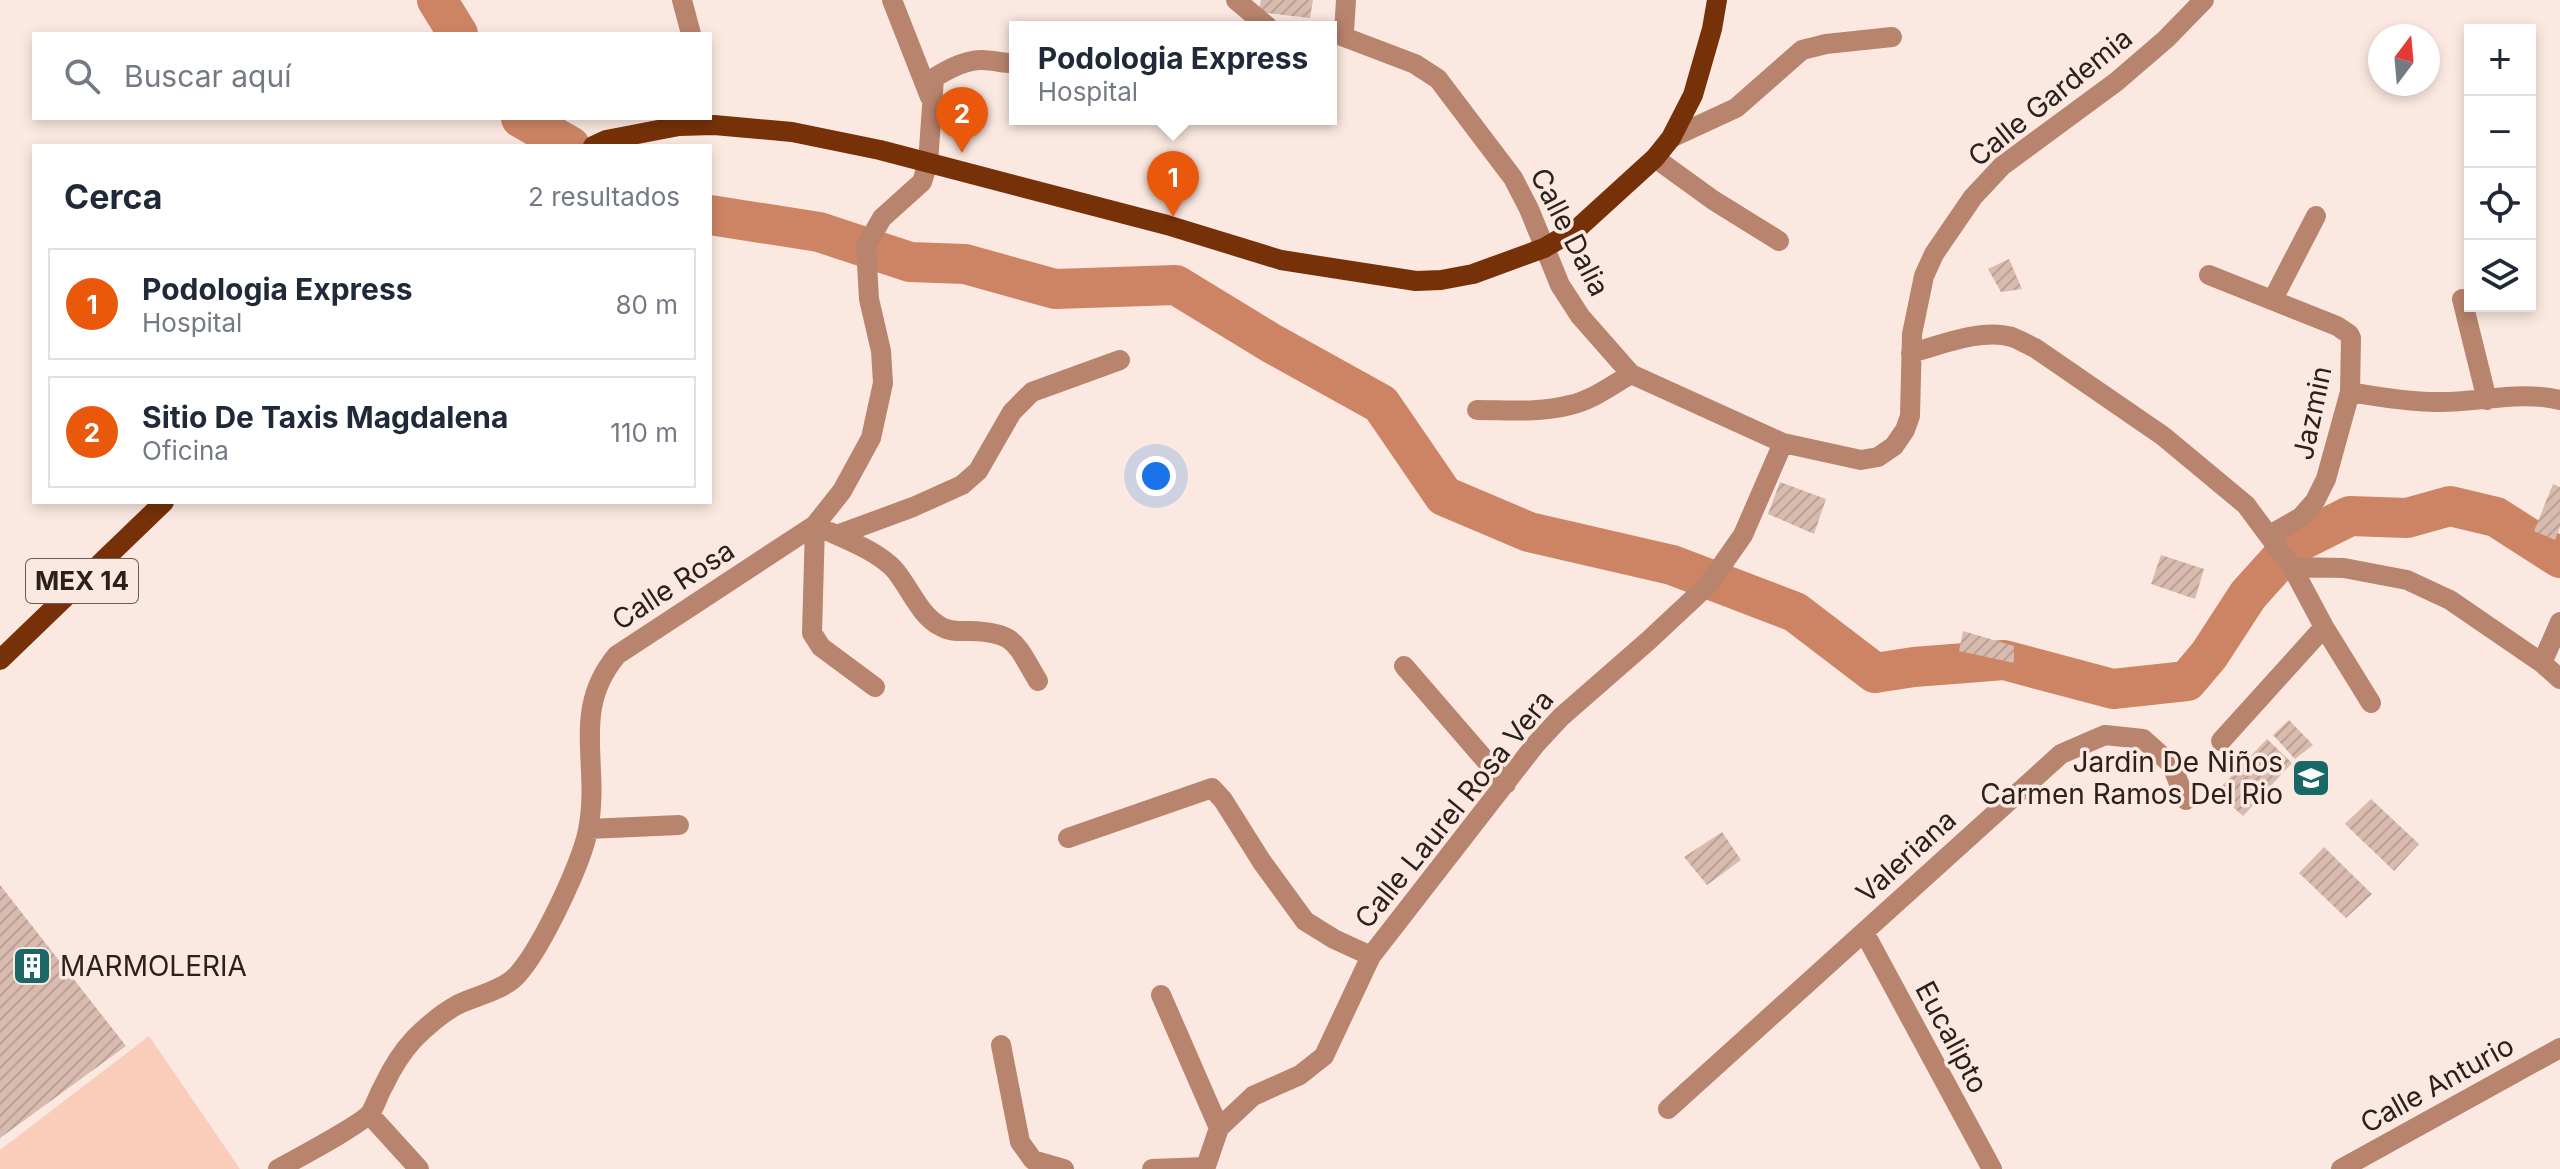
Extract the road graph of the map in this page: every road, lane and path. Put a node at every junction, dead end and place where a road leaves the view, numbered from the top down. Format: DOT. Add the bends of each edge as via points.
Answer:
graph roads {
  1 [pos="682,0"];
  2 [pos="892,0"];
  3 [pos="1236,0"];
  4 [pos="1346,0"];
  5 [pos="1717,0"];
  6 [pos="2204,0"];
  7 [pos="1261,21"];
  8 [pos="1337,31"];
  9 [pos="690,32"];
  10 [pos="1337,33"];
  11 [pos="1892,37"];
  12 [pos="1009,64"];
  13 [pos="931,98"];
  14 [pos="712,116"];
  15 [pos="699,120"];
  16 [pos="1671,138"];
  17 [pos="600,143"];
  18 [pos="1655,158"];
  19 [pos="928,163"];
  20 [pos="2316,216"];
  21 [pos="1779,241"];
  22 [pos="1544,248"];
  23 [pos="2209,275"];
  24 [pos="2273,299"];
  25 [pos="2462,299"];
  26 [pos="1911,353"];
  27 [pos="1120,360"];
  28 [pos="1631,374"];
  29 [pos="2350,392"];
  30 [pos="2487,400"];
  31 [pos="2560,400"];
  32 [pos="1477,410"];
  33 [pos="1905,430"];
  34 [pos="1783,443"];
  35 [pos="162,504"];
  36 [pos="815,525"];
  37 [pos="837,535"];
  38 [pos="2271,536"];
  39 [pos="2292,566"];
  40 [pos="2560,622"];
  41 [pos="2324,627"];
  42 [pos="0,660"];
  43 [pos="2542,663"];
  44 [pos="1404,666"];
  45 [pos="2560,679"];
  46 [pos="1038,681"];
  47 [pos="875,687"];
  48 [pos="2371,703"];
  49 [pos="2221,741"];
  50 [pos="1506,784"];
  51 [pos="2186,800"];
  52 [pos="679,825"];
  53 [pos="588,829"];
  54 [pos="1068,838"];
  55 [pos="1864,932"];
  56 [pos="1371,956"];
  57 [pos="1161,995"];
  58 [pos="1001,1045"];
  59 [pos="2560,1048"];
  60 [pos="1668,1109"];
  61 [pos="370,1115"];
  62 [pos="1219,1128"];
  63 [pos="1205,1168"];
  64 [pos="278,1169"];
  65 [pos="419,1169"];
  66 [pos="1064,1169"];
  67 [pos="1152,1169"];
  68 [pos="1992,1169"];
  69 [pos="2341,1169"];
  1 -- 9 [label="street"];
  2 -- 13 [label="street"];
  3 -- 7 [label="street"];
  4 -- 8 [label="street" via="1344,32"];
  5 -- 16 [label="main road" via="1693,95"];
  6 -- 26 [label="street, Calle Gardemia" via="2116,82 2002,166 1973,197 1924,276"];
  10 -- 22 [label="street, Calle Dalia" via="1415,64 1438,79 1513,178"];
  11 -- 16 [label="street" via="1802,50 1736,108"];
  12 -- 13 [label="street" via="978,60 949,68 934,78"];
  13 -- 19 [label="street"];
  14 -- 19 [label="main road"];
  15 -- 17 [label="main road"];
  16 -- 18 [label="main road"];
  18 -- 21 [label="street"];
  18 -- 22 [label="main road" via="1577,229"];
  19 -- 22 [label="main road" via="1281,260 1416,281 1473,274"];
  19 -- 36 [label="street, Calle Rosa" via="922,182 882,218 866,246 883,383 871,438 842,491"];
  20 -- 24 [label="street"];
  22 -- 28 [label="street, Calle Dalia" via="1580,316"];
  23 -- 24 [label="street, Jazmin"];
  24 -- 29 [label="street, Jazmin" via="2349,334"];
  25 -- 30 [label="street"];
  26 -- 33 [label="street, Calle Gardemia" via="1911,406"];
  26 -- 38 [label="street" via="1995,334 2035,348 2163,436 2246,505"];
  27 -- 37 [label="street" via="1032,392 1012,412 978,471 962,485"];
  28 -- 32 [label="street" via="1572,405"];
  28 -- 34 [label="street, Calle Dalia"];
  29 -- 30 [label="street" via="2435,402"];
  29 -- 38 [label="street, Jazmin" via="2315,501"];
  30 -- 31 [label="street"];
  33 -- 34 [label="street, Calle Dalia" via="1886,452 1861,460"];
  34 -- 50 [label="street, Calle Laurel Rosa Vera" via="1743,535 1708,585 1561,717"];
  35 -- 42 [label="main road, MEX 14"];
  36 -- 37 [label="street"];
  36 -- 47 [label="street" via="812,633 821,647"];
  36 -- 53 [label="street, Calle Rosa" via="617,655 605,670 589,716"];
  37 -- 46 [label="street" via="892,567 940,626 1006,636"];
  38 -- 39 [label="street"];
  39 -- 41 [label="street"];
  39 -- 43 [label="street" via="2344,568 2407,580 2450,600"];
  40 -- 43 [label="street"];
  41 -- 48 [label="street"];
  41 -- 49 [label="street"];
  43 -- 45 [label="street"];
  44 -- 50 [label="street"];
  50 -- 56 [label="street, Calle Laurel Rosa Vera"];
  51 -- 55 [label="street, Valeriana" via="2171,764 2143,739 2105,735 2061,754"];
  52 -- 53 [label="street"];
  53 -- 61 [label="street, Calle Rosa" via="579,862 536,951 513,979 456,1005 415,1038 397,1060"];
  54 -- 56 [label="street" via="1212,788 1305,921"];
  55 -- 60 [label="street, Valeriana"];
  55 -- 68 [label="street, Eucalipto"];
  56 -- 62 [label="street, Calle Laurel Rosa Vera" via="1324,1056 1300,1075 1253,1096"];
  57 -- 62 [label="street"];
  58 -- 66 [label="street" via="1020,1142 1033,1160"];
  59 -- 69 [label="street, Calle Anturio"];
  61 -- 64 [label="street"];
  61 -- 65 [label="street"];
  62 -- 63 [label="street, Calle Laurel Rosa Vera"];
  63 -- 67 [label="street"];
}
